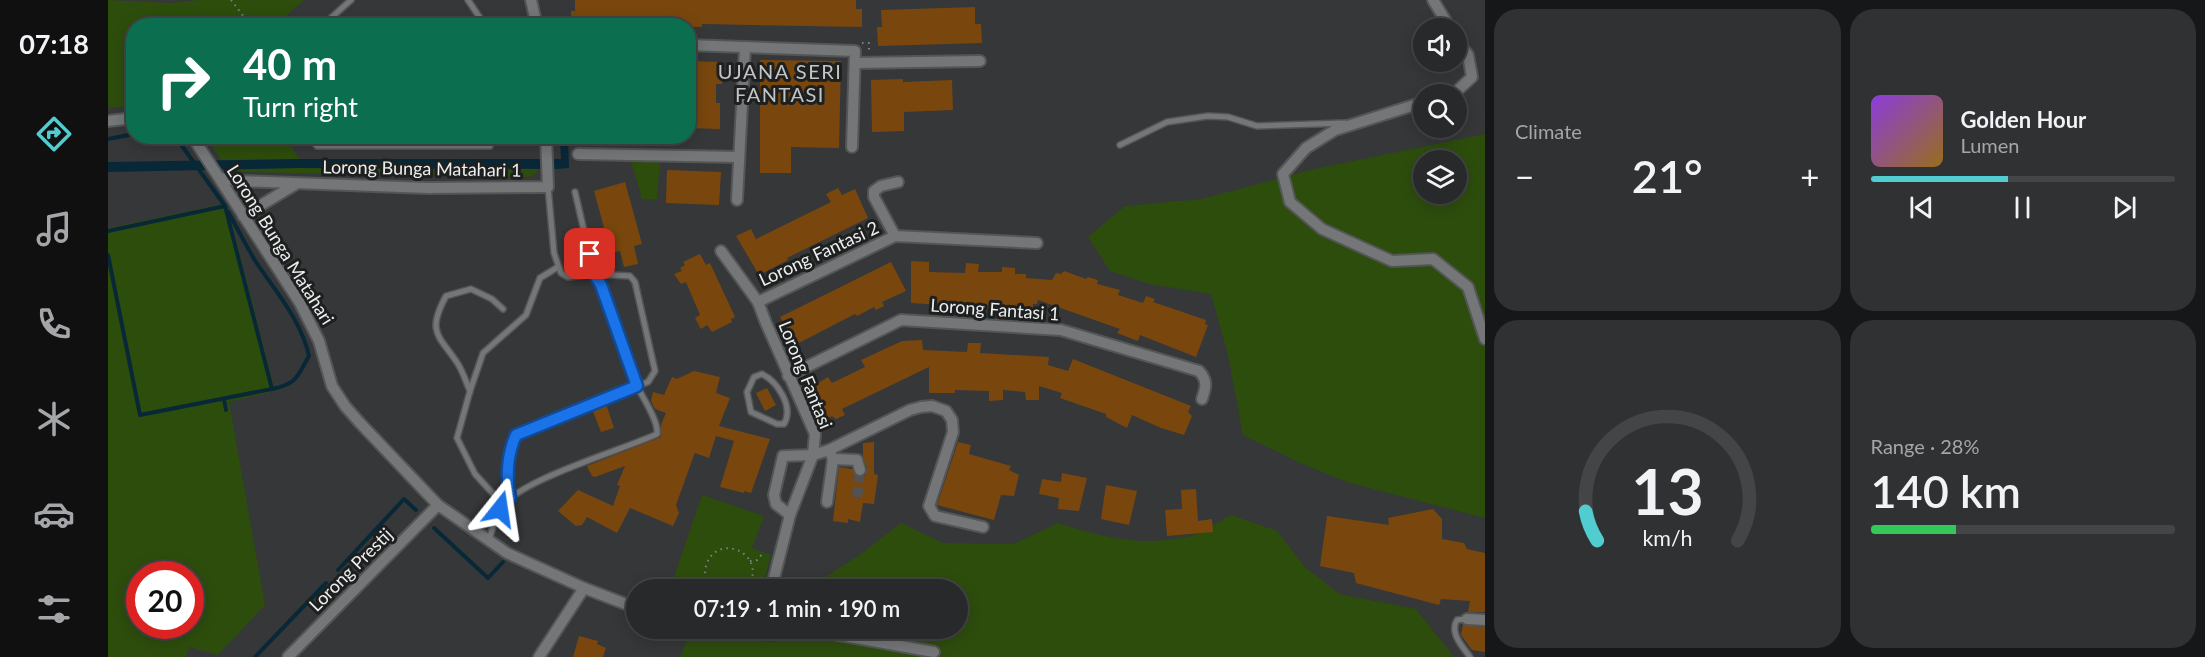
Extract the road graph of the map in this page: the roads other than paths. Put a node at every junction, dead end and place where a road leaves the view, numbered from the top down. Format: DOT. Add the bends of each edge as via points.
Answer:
graph roads {
  1 [pos="351,0"];
  2 [pos="468,0"];
  3 [pos="531,0"];
  4 [pos="1433,0"];
  5 [pos="331,18"];
  6 [pos="480,18"];
  7 [pos="535,18"];
  8 [pos="1444,18"];
  9 [pos="696,45"];
  10 [pos="745,47"];
  11 [pos="1467,55"];
  12 [pos="980,61"];
  13 [pos="855,63"];
  14 [pos="1464,84"];
  15 [pos="1413,105"];
  16 [pos="126,119"];
  17 [pos="108,121"];
  18 [pos="1359,122"];
  19 [pos="197,144"];
  20 [pos="315,144"];
  21 [pos="490,144"];
  22 [pos="546,144"];
  23 [pos="1120,146"];
  24 [pos="852,147"];
  25 [pos="578,154"];
  26 [pos="739,157"];
  27 [pos="220,178"];
  28 [pos="898,182"];
  29 [pos="296,183"];
  30 [pos="548,187"];
  31 [pos="575,192"];
  32 [pos="737,200"];
  33 [pos="243,216"];
  34 [pos="895,236"];
  35 [pos="1037,243"];
  36 [pos="721,251"];
  37 [pos="558,267"];
  38 [pos="594,274"];
  39 [pos="758,302"];
  40 [pos="503,309"];
  41 [pos="1485,339"];
  42 [pos="788,376"];
  43 [pos="637,386"];
  44 [pos="470,391"];
  45 [pos="798,398"];
  46 [pos="1202,399"];
  47 [pos="786,403"];
  48 [pos="831,454"];
  49 [pos="813,455"];
  50 [pos="860,470"];
  51 [pos="510,498"];
  52 [pos="827,502"];
  53 [pos="438,505"];
  54 [pos="500,509"];
  55 [pos="790,515"];
  56 [pos="983,527"];
  57 [pos="489,540"];
  58 [pos="774,579"];
  59 [pos="584,588"];
  60 [pos="626,604"];
  61 [pos="1467,619"];
  62 [pos="1485,620"];
  63 [pos="861,639"];
  64 [pos="934,652"];
  65 [pos="288,657"];
  66 [pos="538,657"];
  67 [pos="1470,657"];
  1 -- 5 [label="lane"];
  2 -- 6 [label="lane"];
  3 -- 7 [label="street"];
  4 -- 8 [label="street"];
  9 -- 10 [label="street"];
  10 -- 13 [label="street" via="856,47"];
  10 -- 26 [label="street"];
  11 -- 14 [label="street" via="1472,77"];
  12 -- 13 [label="street"];
  13 -- 24 [label="street"];
  15 -- 18 [label="street"];
  16 -- 17 [label="street"];
  18 -- 23 [label="lane" via="1257,126 1228,117 1208,116 1167,122"];
  18 -- 41 [label="street" via="1335,130 1306,148 1283,174 1290,202 1322,229 1392,261 1433,259 1468,286"];
  19 -- 27 [label="street, Lorong Bunga Matahari"];
  20 -- 21 [label="lane"];
  22 -- 30 [label="street"];
  25 -- 26 [label="street"];
  26 -- 32 [label="street"];
  27 -- 29 [label="street, Lorong Bunga Matahari 1"];
  27 -- 33 [label="street, Lorong Bunga Matahari"];
  28 -- 34 [label="street" via="874,191"];
  29 -- 30 [label="street, Lorong Bunga Matahari 1"];
  29 -- 33 [label="street, Lorong Bunga Matahari 1"];
  30 -- 37 [label="lane"];
  31 -- 38 [label="lane"];
  33 -- 53 [label="street, Lorong Bunga Matahari" via="312,324 332,386 345,406"];
  34 -- 35 [label="street, Lorong Fantasi 2"];
  34 -- 39 [label="street, Lorong Fantasi 2"];
  36 -- 39 [label="street, Lorong Fantasi"];
  37 -- 38 [label="lane" via="568,277"];
  37 -- 44 [label="lane" via="540,278 526,315 483,354"];
  38 -- 43 [label="lane"];
  38 -- 43 [label="lane" via="630,276 635,282 656,371 648,382"];
  39 -- 42 [label="street, Lorong Fantasi"];
  40 -- 44 [label="lane" via="471,289 446,296 437,312 437,336 459,366"];
  42 -- 45 [label="street, Lorong Fantasi"];
  42 -- 46 [label="street, Lorong Fantasi 1" via="901,320 1061,330 1199,371 1207,385"];
  43 -- 51 [label="lane" via="516,435 506,480"];
  43 -- 51 [label="lane" via="657,434 547,477"];
  44 -- 54 [label="lane" via="457,438 475,474 496,496"];
  45 -- 47 [label="lane"];
  45 -- 49 [label="street, Lorong Fantasi" via="815,434"];
  47 -- 47 [label="lane" via="784,424 751,412 747,392 754,377 769,377"];
  48 -- 49 [label="street"];
  48 -- 50 [label="street" via="857,460"];
  48 -- 52 [label="street"];
  48 -- 56 [label="street" via="910,410 932,406 946,411 953,432 929,506 935,516"];
  49 -- 55 [label="street, Lorong Fantasi"];
  49 -- 55 [label="street" via="783,456 774,495 776,504"];
  51 -- 54 [label="lane"];
  53 -- 57 [label="street, Lorong Bunga Matahari"];
  53 -- 65 [label="street, Lorong Prestij"];
  54 -- 57 [label="lane"];
  55 -- 58 [label="street, Lorong Fantasi"];
  57 -- 59 [label="street, Lorong Bunga Matahari" via="507,553"];
  59 -- 60 [label="street, Lorong Bunga Matahari"];
  59 -- 66 [label="street"];
  61 -- 62 [label="street"];
  61 -- 67 [label="lane" via="1456,620 1454,632"];
  63 -- 64 [label="street"];
}
